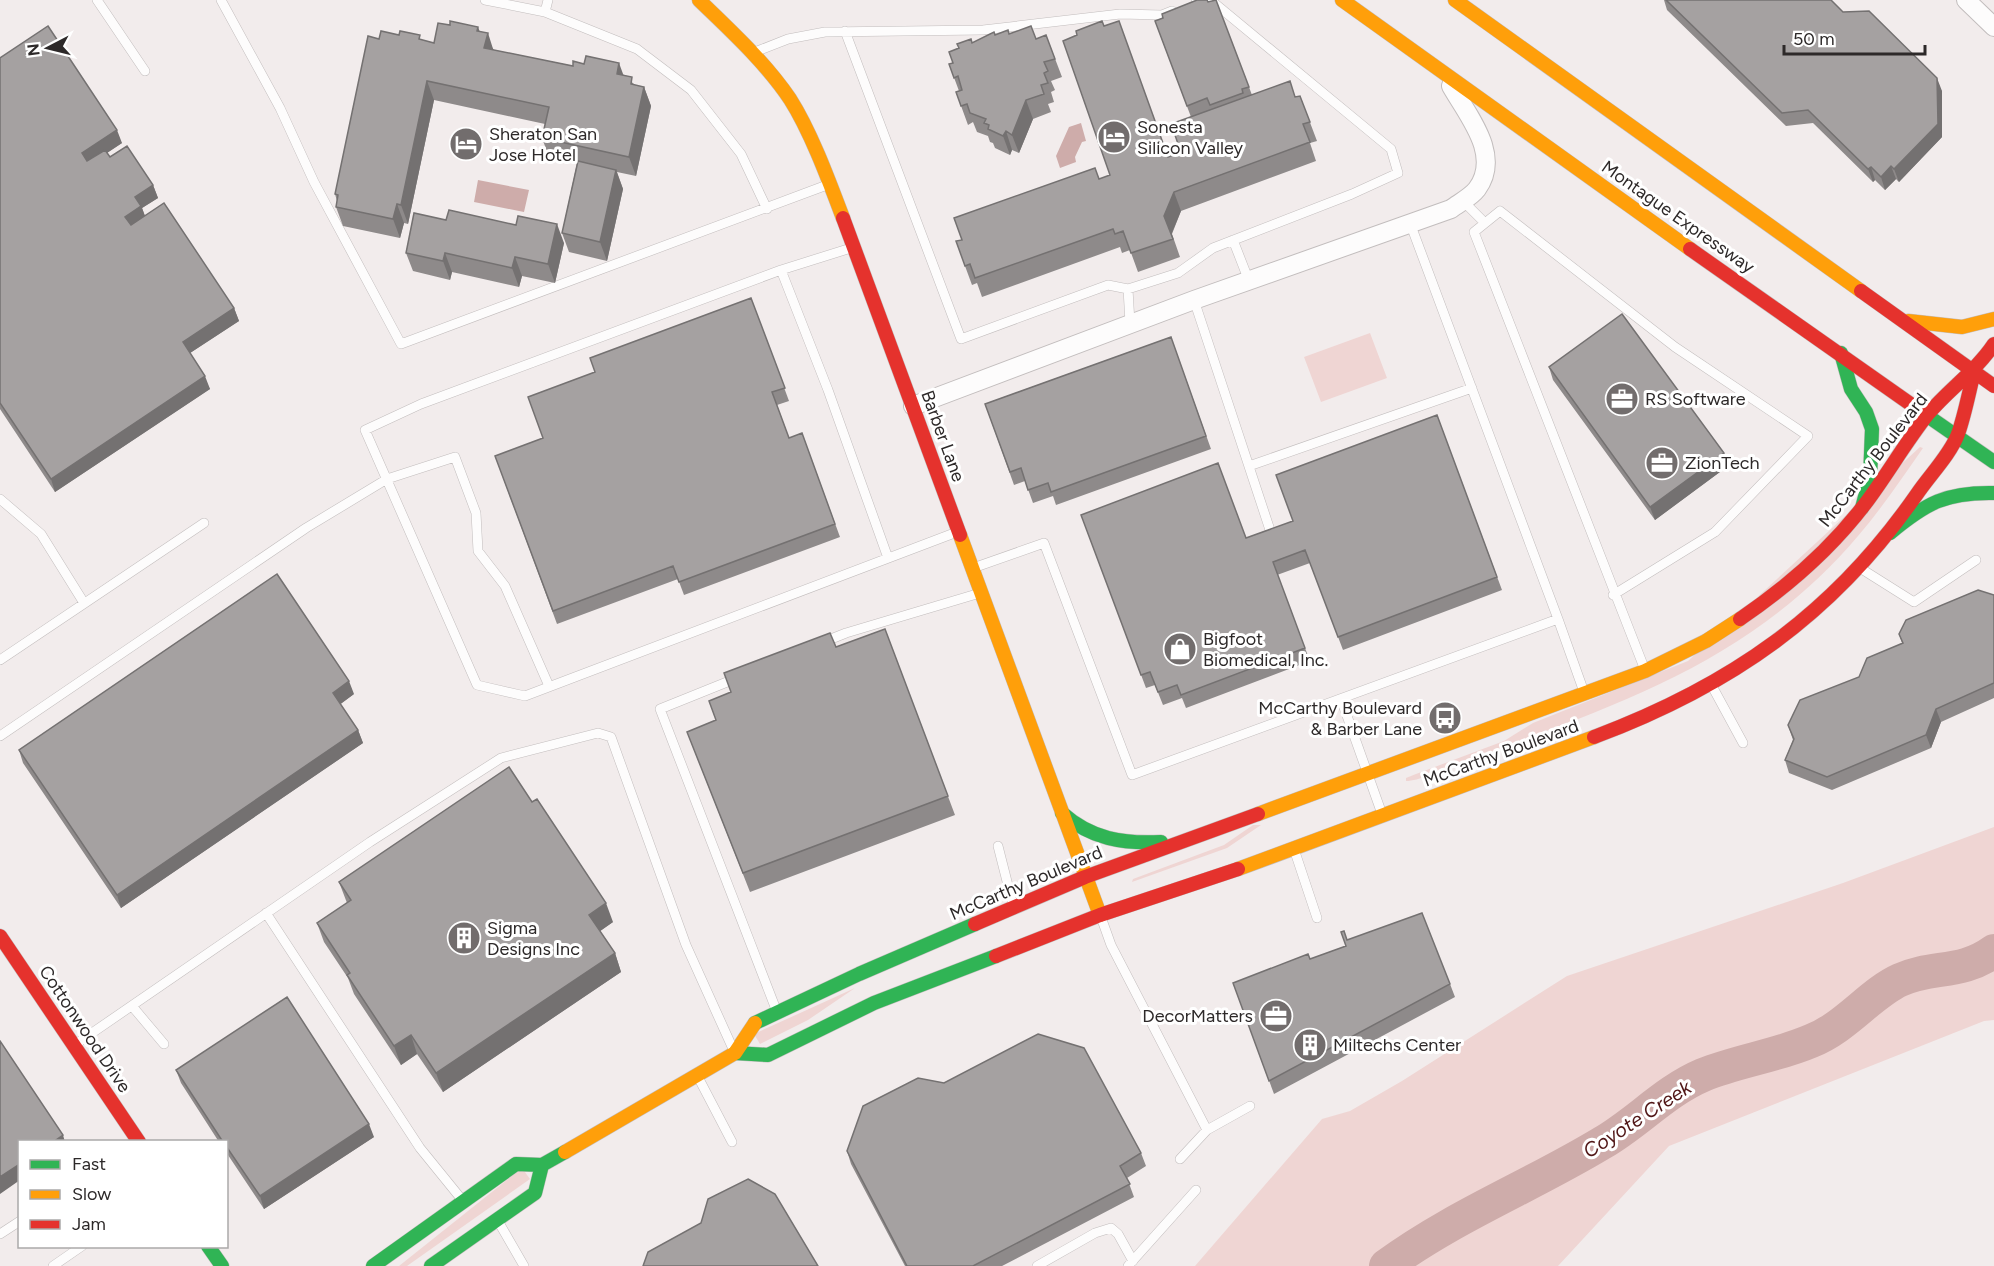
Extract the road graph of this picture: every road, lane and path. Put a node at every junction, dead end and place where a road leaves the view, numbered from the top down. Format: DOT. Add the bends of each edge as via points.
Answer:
graph roads {
  1 [pos="97,0"];
  2 [pos="221,0"];
  3 [pos="485,0"];
  4 [pos="548,0"];
  5 [pos="699,0"];
  6 [pos="1342,0"];
  7 [pos="1455,0"];
  8 [pos="1476,0"];
  9 [pos="1966,0"];
  10 [pos="545,12"];
  11 [pos="1994,27"];
  12 [pos="845,32"];
  13 [pos="753,53"];
  14 [pos="1441,69"];
  15 [pos="145,71"];
  16 [pos="1577,85"];
  17 [pos="830,184"];
  18 [pos="1469,195"];
  19 [pos="767,209"];
  20 [pos="1410,223"];
  21 [pos="1485,223"];
  22 [pos="1233,240"];
  23 [pos="854,247"];
  24 [pos="781,270"];
  25 [pos="1249,280"];
  26 [pos="1128,289"];
  27 [pos="1194,300"];
  28 [pos="1898,318"];
  29 [pos="1994,319"];
  30 [pos="1130,323"];
  31 [pos="1994,344"];
  32 [pos="1841,353"];
  33 [pos="1974,372"];
  34 [pos="1994,386"];
  35 [pos="1472,388"];
  36 [pos="913,406"];
  37 [pos="1928,415"];
  38 [pos="1957,436"];
  39 [pos="1994,462"];
  40 [pos="1249,466"];
  41 [pos="387,479"];
  42 [pos="1994,493"];
  43 [pos="0,499"];
  44 [pos="1862,508"];
  45 [pos="204,523"];
  46 [pos="959,531"];
  47 [pos="1270,531"];
  48 [pos="1890,533"];
  49 [pos="888,558"];
  50 [pos="1976,560"];
  51 [pos="1860,567"];
  52 [pos="973,568"];
  53 [pos="982,592"];
  54 [pos="1613,595"];
  55 [pos="84,603"];
  56 [pos="1558,620"];
  57 [pos="814,647"];
  58 [pos="0,660"];
  59 [pos="1645,671"];
  60 [pos="748,674"];
  61 [pos="1711,684"];
  62 [pos="549,686"];
  63 [pos="1584,694"];
  64 [pos="1341,699"];
  65 [pos="0,736"];
  66 [pos="1743,743"];
  67 [pos="1367,774"];
  68 [pos="1062,813"];
  69 [pos="1383,816"];
  70 [pos="1185,840"];
  71 [pos="998,846"];
  72 [pos="1294,849"];
  73 [pos="1085,877"];
  74 [pos="1014,907"];
  75 [pos="266,914"];
  76 [pos="1100,915"];
  77 [pos="1317,918"];
  78 [pos="0,936"];
  79 [pos="132,1006"];
  80 [pos="777,1013"];
  81 [pos="164,1044"];
  82 [pos="74,1045"];
  83 [pos="735,1053"];
  84 [pos="696,1075"];
  85 [pos="1250,1106"];
  86 [pos="1206,1130"];
  87 [pos="139,1140"];
  88 [pos="732,1142"];
  89 [pos="1180,1159"];
  90 [pos="542,1165"];
  91 [pos="1196,1190"];
  92 [pos="463,1201"];
  93 [pos="498,1220"];
  94 [pos="18,1222"];
  95 [pos="0,1234"];
  96 [pos="80,1248"];
  97 [pos="209,1248"];
  98 [pos="64,1263"];
  99 [pos="1131,1263"];
  100 [pos="52,1266"];
  101 [pos="222,1266"];
  102 [pos="373,1266"];
  103 [pos="431,1266"];
  104 [pos="524,1266"];
  105 [pos="1036,1266"];
  1 -- 15 [label="lane"];
  2 -- 19 [label="lane" via="401,344"];
  3 -- 10 [label="lane"];
  4 -- 10 [label="lane"];
  5 -- 13 [label="main road, Barber Lane"];
  6 -- 14 [label="main road, Montague Expressway"];
  7 -- 16 [label="main road"];
  8 -- 16 [label="main road"];
  9 -- 11 [label="street"];
  10 -- 19 [label="lane" via="637,49 692,90 741,154"];
  12 -- 13 [label="lane" via="788,39"];
  12 -- 22 [label="lane" via="983,30 1120,14 1162,15 1199,0 1213,2 1391,149 1398,172"];
  12 -- 26 [label="lane" via="961,339 1108,285"];
  13 -- 17 [label="main road, Barber Lane" via="790,100"];
  14 -- 18 [label="street" via="1483,141 1487,168"];
  14 -- 32 [label="main road, Montague Expressway" via="1618,199"];
  16 -- 28 [label="main road"];
  17 -- 19 [label="lane"];
  17 -- 23 [label="main road, Barber Lane"];
  18 -- 20 [label="street" via="1451,209"];
  18 -- 21 [label="lane"];
  20 -- 25 [label="street"];
  20 -- 35 [label="lane"];
  21 -- 54 [label="lane" via="1473,232"];
  21 -- 54 [label="lane" via="1500,211 1675,347 1808,436 1715,532"];
  22 -- 25 [label="lane"];
  22 -- 26 [label="lane" via="1213,248 1178,273"];
  23 -- 24 [label="lane"];
  23 -- 36 [label="main road, Barber Lane"];
  24 -- 41 [label="lane" via="421,404 365,430"];
  24 -- 49 [label="lane"];
  25 -- 27 [label="street"];
  26 -- 30 [label="lane"];
  27 -- 30 [label="street"];
  27 -- 40 [label="lane"];
  28 -- 29 [label="main road" via="1943,329"];
  28 -- 33 [label="main road"];
  30 -- 36 [label="street"];
  31 -- 33 [label="main road"];
  32 -- 37 [label="main road, Montague Expressway"];
  32 -- 44 [label="main road" via="1851,388 1872,429 1870,478"];
  33 -- 34 [label="main road"];
  33 -- 37 [label="main road, McCarthy Boulevard"];
  33 -- 38 [label="main road, McCarthy Boulevard"];
  35 -- 40 [label="lane"];
  35 -- 56 [label="lane"];
  36 -- 46 [label="main road, Barber Lane"];
  37 -- 38 [label="main road, Montague Expressway"];
  37 -- 44 [label="main road, McCarthy Boulevard"];
  38 -- 39 [label="main road, Montague Expressway"];
  38 -- 48 [label="main road, McCarthy Boulevard"];
  40 -- 47 [label="lane"];
  41 -- 62 [label="lane" via="477,685 525,696"];
  41 -- 62 [label="lane" via="455,457 476,513 478,551 505,586"];
  41 -- 65 [label="lane" via="306,528"];
  42 -- 48 [label="main road" via="1962,491 1923,505"];
  43 -- 55 [label="lane" via="41,534"];
  44 -- 59 [label="main road, McCarthy Boulevard" via="1820,554 1759,606 1716,634"];
  45 -- 55 [label="lane"];
  46 -- 49 [label="lane"];
  46 -- 52 [label="main road, Barber Lane"];
  48 -- 51 [label="main road, McCarthy Boulevard"];
  49 -- 62 [label="lane"];
  50 -- 51 [label="lane" via="1914,602"];
  51 -- 61 [label="main road, McCarthy Boulevard" via="1783,638"];
  52 -- 53 [label="main road, Barber Lane"];
  52 -- 64 [label="lane" via="1044,543 1132,775"];
  53 -- 57 [label="lane" via="846,633"];
  53 -- 68 [label="main road, Barber Lane"];
  54 -- 59 [label="lane"];
  55 -- 58 [label="lane"];
  56 -- 63 [label="lane"];
  56 -- 64 [label="lane"];
  59 -- 63 [label="main road, McCarthy Boulevard"];
  60 -- 80 [label="lane" via="660,709"];
  61 -- 66 [label="lane"];
  61 -- 69 [label="main road, McCarthy Boulevard" via="1604,734"];
  63 -- 67 [label="main road, McCarthy Boulevard"];
  64 -- 67 [label="lane"];
  67 -- 69 [label="lane"];
  67 -- 70 [label="main road, McCarthy Boulevard"];
  68 -- 70 [label="main road" via="1075,827 1101,839 1139,844"];
  68 -- 73 [label="main road, Barber Lane"];
  69 -- 72 [label="main road, McCarthy Boulevard"];
  70 -- 73 [label="main road, McCarthy Boulevard"];
  71 -- 74 [label="lane"];
  72 -- 76 [label="main road, McCarthy Boulevard"];
  72 -- 77 [label="lane"];
  73 -- 74 [label="main road, McCarthy Boulevard"];
  73 -- 76 [label="main road, Barber Lane"];
  74 -- 80 [label="main road, McCarthy Boulevard"];
  75 -- 79 [label="lane"];
  75 -- 83 [label="lane" via="501,758 598,733 611,736 686,945"];
  75 -- 92 [label="lane" via="420,1148"];
  76 -- 83 [label="main road, McCarthy Boulevard" via="874,1003 768,1055"];
  76 -- 86 [label="lane" via="1111,945"];
  78 -- 82 [label="main road, Cottonwood Drive" via="9,956"];
  79 -- 81 [label="lane"];
  79 -- 82 [label="lane"];
  80 -- 83 [label="main road, McCarthy Boulevard" via="754,1024"];
  82 -- 87 [label="main road, Cottonwood Drive"];
  83 -- 84 [label="main road, McCarthy Boulevard"];
  84 -- 88 [label="lane"];
  84 -- 90 [label="main road, McCarthy Boulevard"];
  85 -- 86 [label="lane"];
  86 -- 89 [label="lane"];
  90 -- 92 [label="main road, McCarthy Boulevard" via="516,1164"];
  90 -- 93 [label="main road" via="535,1193"];
  91 -- 99 [label="lane"];
  92 -- 102 [label="main road, McCarthy Boulevard"];
  93 -- 103 [label="main road"];
  93 -- 104 [label="lane"];
  94 -- 95 [label="lane"];
  96 -- 98 [label="lane"];
  97 -- 101 [label="main road"];
  98 -- 100 [label="lane"];
  99 -- 105 [label="lane" via="1118,1234 1111,1228"];
}
